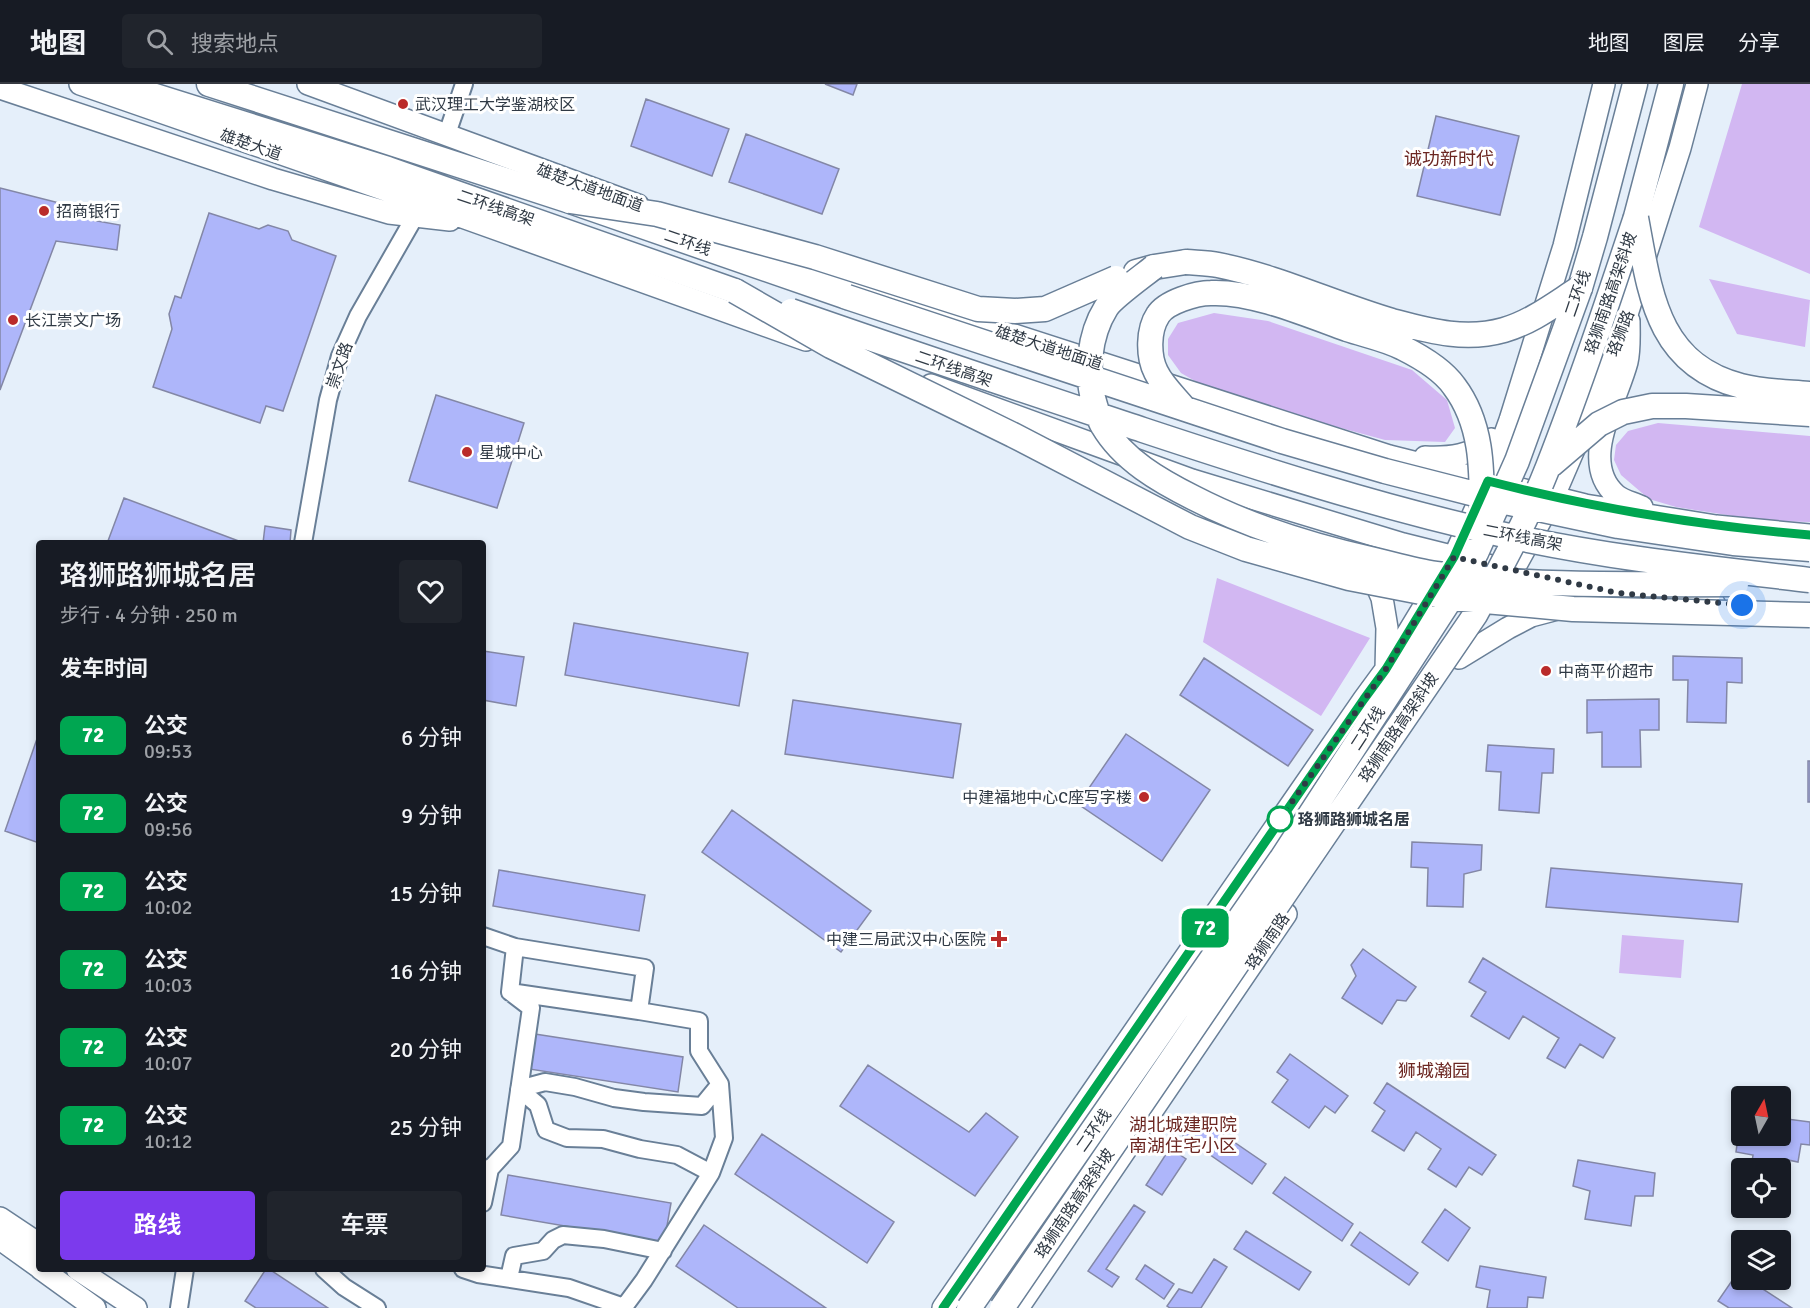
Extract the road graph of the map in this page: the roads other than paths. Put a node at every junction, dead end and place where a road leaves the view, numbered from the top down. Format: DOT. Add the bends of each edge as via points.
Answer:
graph roads {
  1 [pos="80,84"];
  2 [pos="117,84"];
  3 [pos="209,84"];
  4 [pos="308,84"];
  5 [pos="464,84"];
  6 [pos="1605,84"];
  7 [pos="1635,84"];
  8 [pos="1671,84"];
  9 [pos="1697,84"];
  10 [pos="0,88"];
  11 [pos="447,134"];
  12 [pos="570,201"];
  13 [pos="419,210"];
  14 [pos="1636,217"];
  15 [pos="1154,267"];
  16 [pos="1580,288"];
  17 [pos="735,291"];
  18 [pos="1628,311"];
  19 [pos="1810,394"];
  20 [pos="1175,405"];
  21 [pos="1810,414"];
  22 [pos="1510,420"];
  23 [pos="1389,456"];
  24 [pos="1548,468"];
  25 [pos="1488,481"];
  26 [pos="1553,498"];
  27 [pos="1317,518"];
  28 [pos="1698,523"];
  29 [pos="1810,536"];
  30 [pos="304,540"];
  31 [pos="1810,549"];
  32 [pos="1465,555"];
  33 [pos="1513,572"];
  34 [pos="1810,582"];
  35 [pos="1618,593"];
  36 [pos="1810,613"];
  37 [pos="1459,658"];
  38 [pos="1386,669"];
  39 [pos="486,937"];
  40 [pos="516,947"];
  41 [pos="510,992"];
  42 [pos="639,1011"];
  43 [pos="720,1084"];
  44 [pos="519,1089"];
  45 [pos="487,1168"];
  46 [pos="711,1173"];
  47 [pos="0,1218"];
  48 [pos="0,1239"];
  49 [pos="36,1242"];
  50 [pos="663,1251"];
  51 [pos="36,1265"];
  52 [pos="46,1272"];
  53 [pos="82,1272"];
  54 [pos="185,1272"];
  55 [pos="327,1272"];
  56 [pos="472,1272"];
  57 [pos="509,1278"];
  58 [pos="95,1308"];
  59 [pos="136,1308"];
  60 [pos="179,1308"];
  61 [pos="377,1308"];
  62 [pos="943,1308"];
  63 [pos="969,1308"];
  64 [pos="1002,1308"];
  65 [pos="1018,1308"];
  1 -- 13 [label="main road, 雄楚大道"];
  2 -- 17 [label="highway, 二环线高架" via="388,169"];
  3 -- 12 [label="highway, 二环线"];
  4 -- 11 [label="main road, 雄楚大道地面道"];
  5 -- 11 [label="street"];
  6 -- 22 [label="main road" via="1564,246"];
  7 -- 16 [label="highway, 二环线"];
  8 -- 14 [label="highway, 珞狮南路高架斜坡"];
  9 -- 18 [label="main road, 珞狮路"];
  10 -- 13 [label="main road" via="273,179 389,213"];
  11 -- 23 [label="main road, 雄楚大道地面道" via="819,272"];
  12 -- 15 [label="highway, bridge" via="668,217 815,257 978,309 1045,309 1116,278"];
  12 -- 20 [label="highway, 二环线, bridge"];
  13 -- 27 [label="main road" via="478,222 1192,480"];
  13 -- 30 [label="street, 崇文路" via="358,316 340,356 328,400"];
  14 -- 19 [label="highway, bridge" via="1649,287 1661,321 1673,343 1690,361 1740,386"];
  14 -- 24 [label="highway, 珞狮南路高架斜坡, bridge"];
  15 -- 16 [label="highway, bridge" via="1186,262 1217,265 1354,310 1462,336 1505,330 1528,321"];
  15 -- 34 [label="highway, bridge" via="1107,307 1093,340 1089,367 1093,398 1102,425 1127,454 1172,487 1226,515 1322,548 1436,574 1544,583"];
  16 -- 32 [label="highway, 二环线, bridge" via="1517,462"];
  17 -- 34 [label="highway, 二环线高架, bridge" via="956,369 1273,473 1372,501 1522,538"];
  17 -- 36 [label="highway, bridge" via="831,346 1190,527 1246,549 1349,578 1452,598 1573,609"];
  18 -- 26 [label="main road, 珞狮路"];
  18 -- 28 [label="main road" via="1630,349 1601,441 1599,459 1604,480 1617,497"];
  20 -- 31 [label="highway, 二环线, bridge" via="1282,441 1521,506 1618,526 1733,543"];
  20 -- 32 [label="highway, bridge" via="1156,372 1149,349 1158,313 1183,298 1212,292 1256,298 1402,347 1435,367 1453,384 1475,424 1480,449 1482,515"];
  21 -- 24 [label="highway, bridge" via="1652,406 1623,412 1599,424"];
  22 -- 23 [label="main road" via="1489,442 1470,452 1439,458"];
  22 -- 25 [label="main road"];
  23 -- 25 [label="main road, 雄楚大道地面道"];
  24 -- 64 [label="highway, 珞狮南路高架斜坡, bridge" via="1475,615"];
  25 -- 26 [label="main road, 雄楚大道地面道"];
  25 -- 32 [label="main road"];
  26 -- 28 [label="main road, 雄楚大道地面道"];
  26 -- 33 [label="main road, 珞狮路"];
  27 -- 32 [label="main road"];
  27 -- 38 [label="main road" via="1345,539 1368,564 1382,597 1387,628"];
  28 -- 29 [label="main road, 雄楚大道地面道"];
  32 -- 33 [label="main road"];
  32 -- 38 [label="main road"];
  32 -- 63 [label="highway, 二环线, bridge" via="1457,589 1282,858"];
  33 -- 35 [label="main road"];
  33 -- 37 [label="main road, 珞狮南路"];
  35 -- 36 [label="main road"];
  35 -- 37 [label="main road" via="1531,616"];
  37 -- 65 [label="main road, 珞狮南路"];
  38 -- 62 [label="main road"];
  39 -- 40 [label="street"];
  40 -- 41 [label="street"];
  40 -- 42 [label="street" via="645,968"];
  41 -- 42 [label="street"];
  41 -- 44 [label="street" via="531,1008"];
  42 -- 43 [label="street" via="699,1022 699,1051"];
  43 -- 44 [label="street" via="702,1106 614,1098 545,1082"];
  43 -- 46 [label="street" via="724,1138"];
  44 -- 45 [label="street" via="511,1146"];
  44 -- 46 [label="street" via="538,1105 546,1130 567,1138 603,1139 677,1155"];
  46 -- 50 [label="street"];
  47 -- 49 [label="main road"];
  48 -- 51 [label="main road"];
  50 -- 57 [label="street" via="563,1235 543,1251 514,1256"];
  50 -- 57 [label="street" via="624,1307 569,1288"];
  52 -- 58 [label="main road"];
  53 -- 59 [label="main road"];
  54 -- 60 [label="street"];
  55 -- 61 [label="street"];
  56 -- 57 [label="street"];
}
